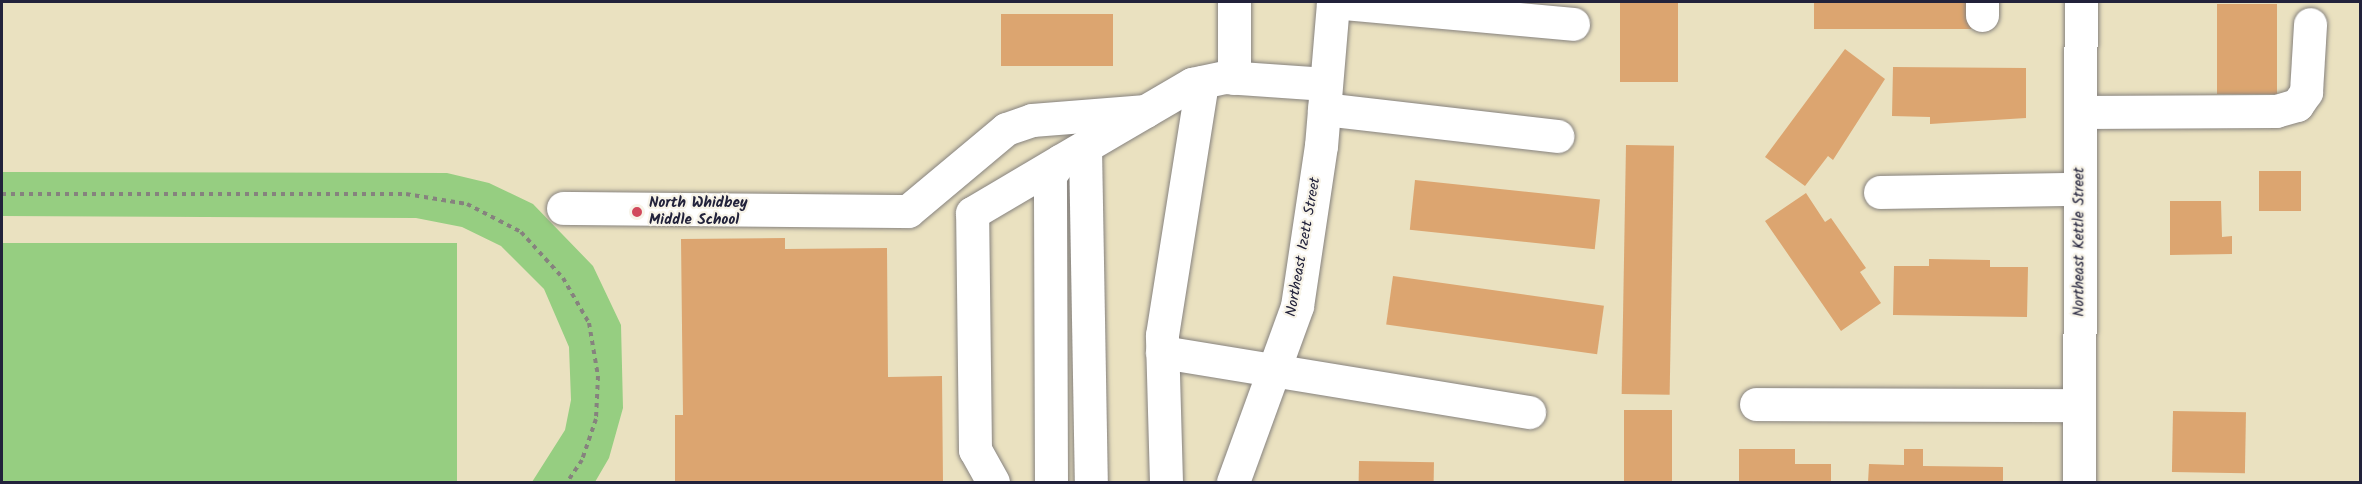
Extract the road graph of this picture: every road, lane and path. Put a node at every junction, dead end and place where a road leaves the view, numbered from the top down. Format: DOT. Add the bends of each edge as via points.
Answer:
graph roads {
  1 [pos="1234,2"];
  2 [pos="1333,2"];
  3 [pos="2081,2"];
  4 [pos="1573,24"];
  5 [pos="2310,24"];
  6 [pos="1234,78"];
  7 [pos="1202,82"];
  8 [pos="1325,97"];
  9 [pos="1146,111"];
  10 [pos="2080,112"];
  11 [pos="1557,136"];
  12 [pos="1073,154"];
  13 [pos="2080,189"];
  14 [pos="1880,192"];
  15 [pos="2,194"];
  16 [pos="563,208"];
  17 [pos="1162,352"];
  18 [pos="1274,370"];
  19 [pos="1756,404"];
  20 [pos="2079,405"];
  21 [pos="1529,412"];
  22 [pos="567,483"];
  23 [pos="993,483"];
  24 [pos="1051,483"];
  25 [pos="1091,483"];
  26 [pos="1166,483"];
  27 [pos="1233,483"];
  28 [pos="2079,483"];
  1 -- 6 [label="street"];
  2 -- 4 [label="street"];
  2 -- 8 [label="street, Northeast Izett Street"];
  3 -- 10 [label="street, Northeast Kettle Street"];
  5 -- 10 [label="street" via="2306,92 2297,105 2276,111"];
  6 -- 7 [label="street"];
  6 -- 8 [label="street"];
  7 -- 9 [label="street"];
  7 -- 17 [label="street"];
  8 -- 11 [label="street"];
  8 -- 18 [label="street, Northeast Izett Street" via="1297,306"];
  9 -- 12 [label="street"];
  9 -- 16 [label="street" via="1032,120 1006,129 908,211"];
  10 -- 13 [label="street, Northeast Kettle Street"];
  12 -- 23 [label="street" via="972,213 975,450"];
  12 -- 24 [label="street" via="1050,175 1046,192"];
  12 -- 25 [label="street"];
  13 -- 14 [label="street"];
  13 -- 20 [label="street, Northeast Kettle Street"];
  15 -- 22 [label="path" via="406,194 467,204 521,232 563,278 590,323 598,376 596,419 582,460"];
  17 -- 18 [label="street"];
  17 -- 26 [label="street"];
  18 -- 21 [label="street"];
  18 -- 27 [label="street, Northeast Izett Street"];
  19 -- 20 [label="street"];
  20 -- 28 [label="street, Northeast Kettle Street"];
}
